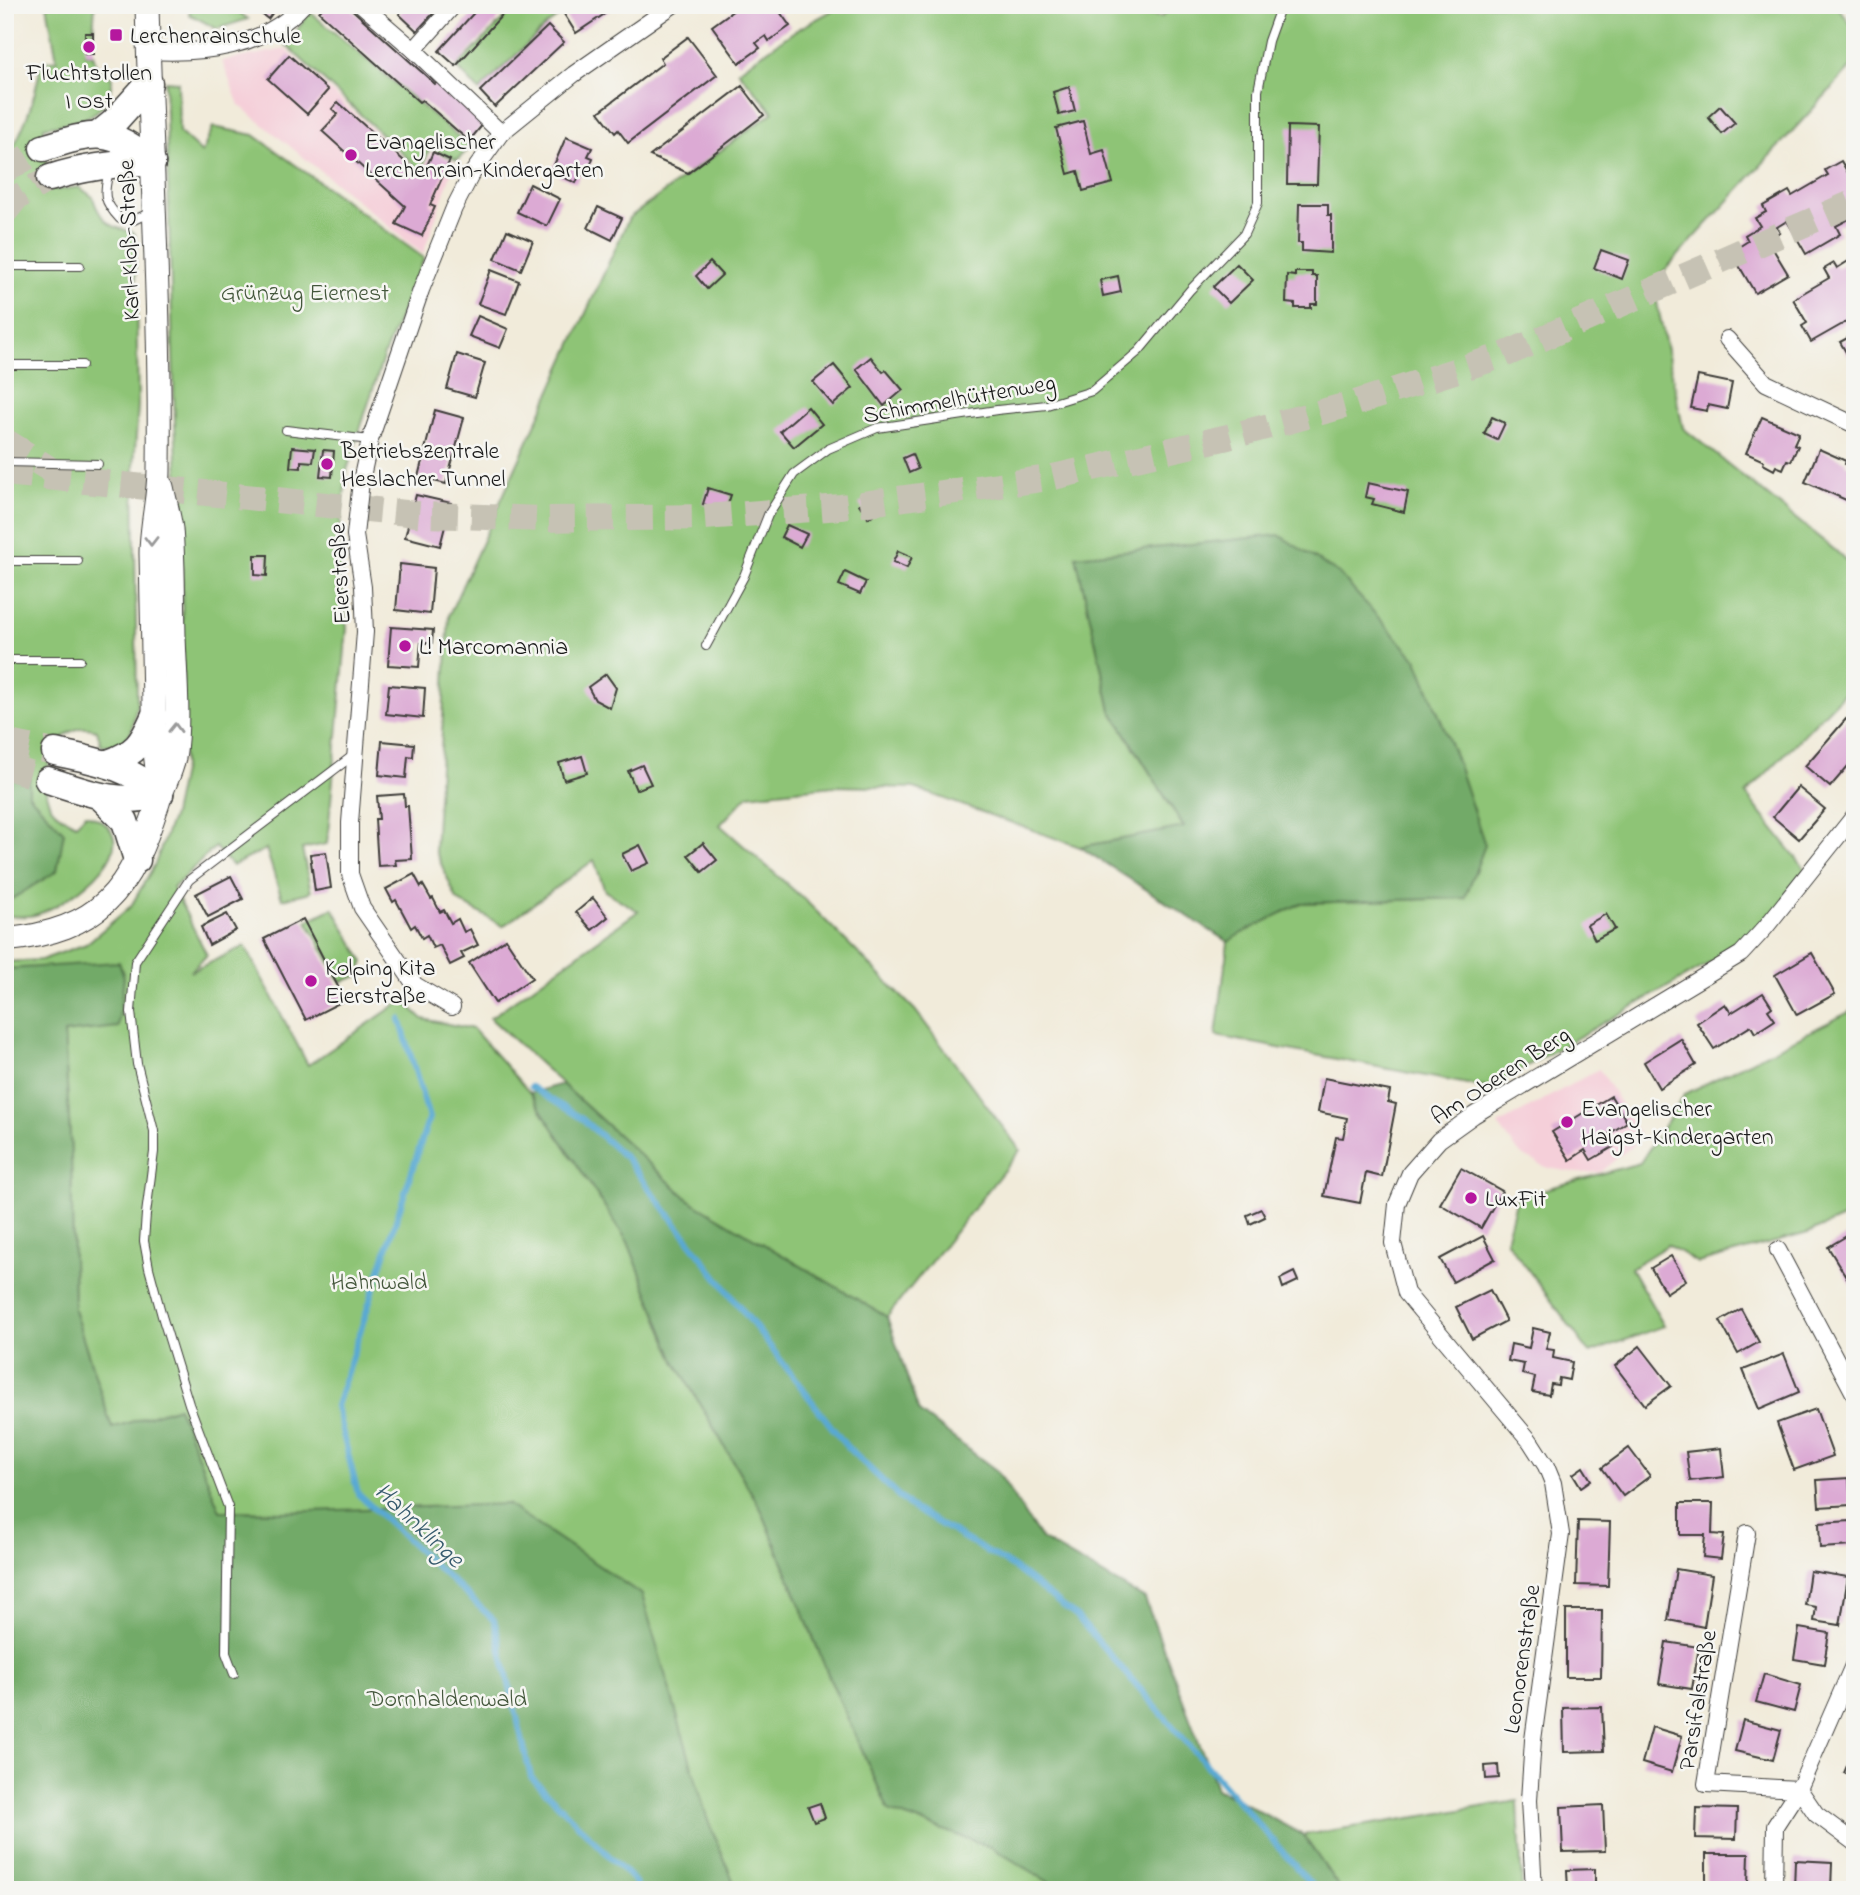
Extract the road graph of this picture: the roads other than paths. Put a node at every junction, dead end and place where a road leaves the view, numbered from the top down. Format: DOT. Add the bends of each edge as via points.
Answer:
graph roads {
  1 [pos="147,5"];
  2 [pos="303,5"];
  3 [pos="362,5"];
  4 [pos="454,5"];
  5 [pos="673,5"];
  6 [pos="1281,5"];
  7 [pos="414,50"];
  8 [pos="149,51"];
  9 [pos="149,83"];
  10 [pos="134,114"];
  11 [pos="501,133"];
  12 [pos="114,135"];
  13 [pos="43,148"];
  14 [pos="152,163"];
  15 [pos="111,164"];
  16 [pos="50,178"];
  17 [pos="153,211"];
  18 [pos="5,266"];
  19 [pos="80,266"];
  20 [pos="1727,339"];
  21 [pos="5,365"];
  22 [pos="82,365"];
  23 [pos="1855,425"];
  24 [pos="286,430"];
  25 [pos="370,440"];
  26 [pos="5,462"];
  27 [pos="98,464"];
  28 [pos="159,473"];
  29 [pos="5,561"];
  30 [pos="78,561"];
  31 [pos="706,646"];
  32 [pos="5,660"];
  33 [pos="80,660"];
  34 [pos="154,717"];
  35 [pos="55,752"];
  36 [pos="355,754"];
  37 [pos="108,763"];
  38 [pos="48,780"];
  39 [pos="160,794"];
  40 [pos="101,797"];
  41 [pos="1855,815"];
  42 [pos="137,860"];
  43 [pos="5,940"];
  44 [pos="452,1007"];
  45 [pos="1778,1250"];
  46 [pos="1855,1395"];
  47 [pos="1530,1441"];
  48 [pos="1747,1533"];
  49 [pos="1855,1661"];
  50 [pos="234,1674"];
  51 [pos="1799,1789"];
  52 [pos="1855,1843"];
  53 [pos="1534,1890"];
  54 [pos="1774,1890"];
  1 -- 8 [label="main road, Karl-Kloß-Straße"];
  2 -- 8 [label="street" via="267,34 229,47 180,53"];
  3 -- 7 [label="street"];
  4 -- 7 [label="street"];
  5 -- 11 [label="street, Eierstraße" via="574,74"];
  6 -- 31 [label="lane, Schimmelhüttenweg" via="1258,91 1258,204 1244,234 1139,351 1092,391 1047,405 877,428 828,449 794,474 768,515 744,576"];
  7 -- 11 [label="street"];
  8 -- 9 [label="main road, Karl-Kloß-Straße"];
  9 -- 10 [label="lane"];
  9 -- 12 [label="main road" via="113,123"];
  9 -- 14 [label="main road, Karl-Kloß-Straße"];
  11 -- 25 [label="street, Eierstraße" via="454,208"];
  12 -- 13 [label="main road" via="71,139"];
  12 -- 14 [label="main road"];
  12 -- 15 [label="lane"];
  14 -- 15 [label="main road"];
  14 -- 17 [label="main road, Karl-Kloß-Straße"];
  15 -- 16 [label="main road"];
  15 -- 17 [label="lane" via="104,191 107,205 120,219 134,220"];
  17 -- 28 [label="main road, Karl-Kloß-Straße"];
  18 -- 19 [label="lane"];
  20 -- 23 [label="street" via="1766,383"];
  21 -- 22 [label="lane"];
  24 -- 25 [label="lane"];
  25 -- 36 [label="street, Eierstraße" via="355,535 365,632"];
  26 -- 27 [label="lane"];
  28 -- 34 [label="main road, Karl-Kloß-Straße, one-way" via="151,528"];
  39 -- 28 [label="main road, Karl-Kloß-Straße, one-way" via="174,760 175,721 171,528"];
  29 -- 30 [label="lane"];
  32 -- 33 [label="lane"];
  34 -- 37 [label="main road" via="141,743 128,755"];
  34 -- 39 [label="main road, Karl-Kloß-Straße"];
  35 -- 37 [label="main road"];
  36 -- 44 [label="street, Eierstraße" via="350,874 362,908 415,985"];
  36 -- 50 [label="lane" via="189,880 135,962 131,1012 154,1152 144,1241 189,1404 228,1507 226,1653"];
  37 -- 39 [label="main road" via="140,777"];
  38 -- 40 [label="main road"];
  39 -- 40 [label="main road" via="128,800"];
  39 -- 42 [label="main road, Karl-Kloß-Straße"];
  40 -- 42 [label="main road" via="125,821"];
  41 -- 47 [label="street, Am Oberen Berg" via="1741,954 1474,1115 1439,1140 1410,1173 1397,1205 1393,1243 1406,1293"];
  42 -- 43 [label="main road, Karl-Kloß-Straße" via="107,901 84,919 61,930"];
  45 -- 46 [label="street"];
  47 -- 53 [label="street, Leonorenstraße" via="1553,1483 1561,1534 1533,1740"];
  48 -- 51 [label="street, Parsifalstraße" via="1706,1784"];
  49 -- 51 [label="street"];
  51 -- 52 [label="street" via="1816,1814"];
  51 -- 54 [label="street" via="1775,1826"];
}
